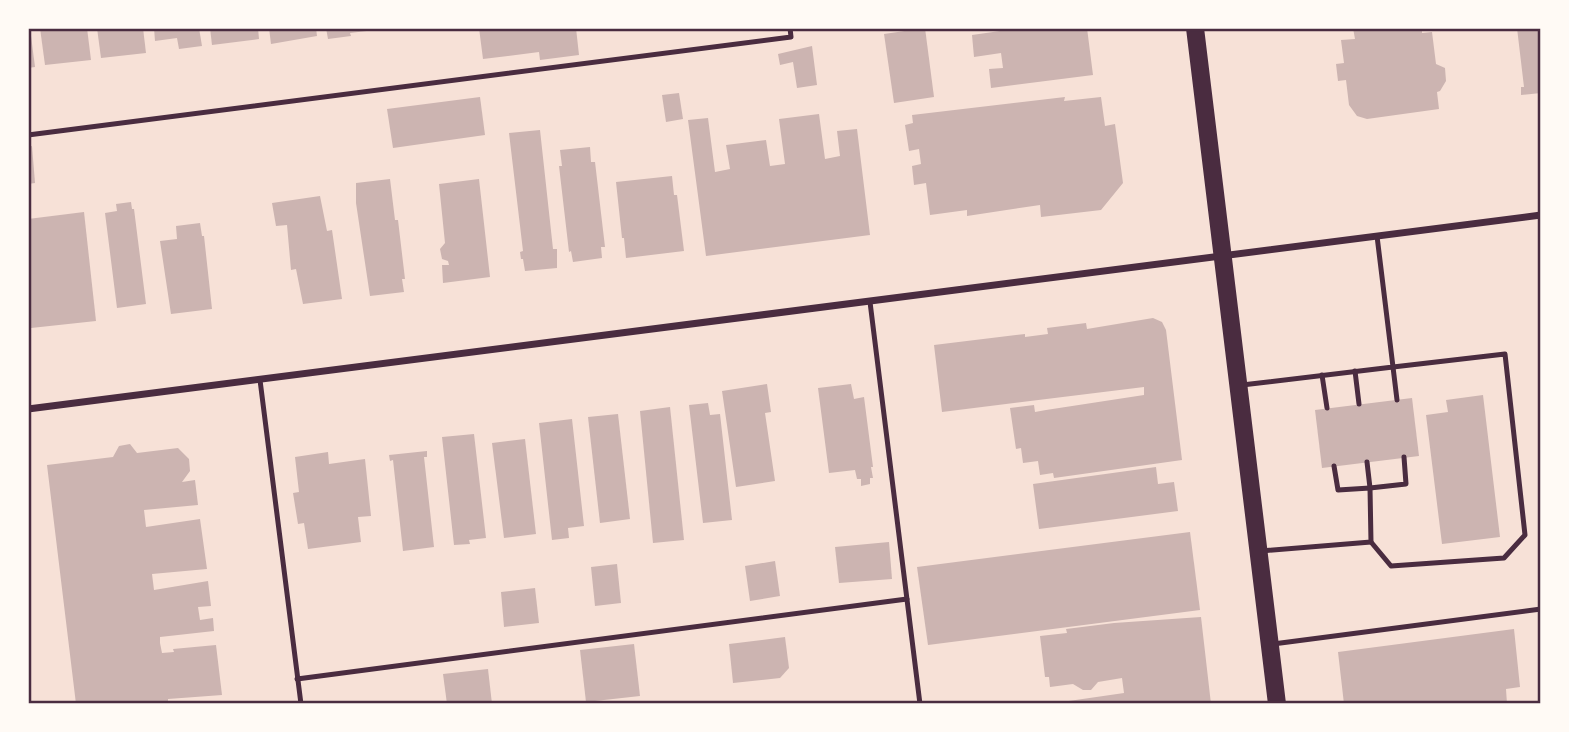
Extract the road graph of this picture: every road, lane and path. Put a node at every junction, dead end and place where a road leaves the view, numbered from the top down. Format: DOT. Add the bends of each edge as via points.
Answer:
graph roads {
  1 [pos="790,28"];
  2 [pos="1195,28"];
  3 [pos="28,135"];
  4 [pos="1541,215"];
  5 [pos="1377,236"];
  6 [pos="1224,257"];
  7 [pos="870,302"];
  8 [pos="1393,367"];
  9 [pos="1355,371"];
  10 [pos="1322,374"];
  11 [pos="260,380"];
  12 [pos="1239,385"];
  13 [pos="1396,400"];
  14 [pos="1359,404"];
  15 [pos="1327,408"];
  16 [pos="28,410"];
  17 [pos="1404,457"];
  18 [pos="1367,462"];
  19 [pos="1334,466"];
  20 [pos="1370,488"];
  21 [pos="1371,542"];
  22 [pos="1259,552"];
  23 [pos="906,599"];
  24 [pos="1541,609"];
  25 [pos="1270,644"];
  26 [pos="298,678"];
  27 [pos="300,704"];
  28 [pos="920,704"];
  29 [pos="1277,704"];
  1 -- 3 [label="lane" via="791,37"];
  2 -- 6 [label="main road"];
  4 -- 5 [label="street"];
  5 -- 6 [label="street"];
  5 -- 8 [label="lane"];
  6 -- 7 [label="street"];
  6 -- 12 [label="main road"];
  7 -- 11 [label="street"];
  7 -- 23 [label="lane"];
  8 -- 9 [label="lane"];
  8 -- 13 [label="lane"];
  8 -- 21 [label="lane" via="1505,354 1525,535 1504,558 1391,566"];
  9 -- 10 [label="lane"];
  9 -- 14 [label="lane"];
  10 -- 12 [label="lane"];
  10 -- 15 [label="lane"];
  11 -- 16 [label="street"];
  11 -- 26 [label="lane"];
  12 -- 22 [label="main road"];
  17 -- 20 [label="lane" via="1406,484"];
  18 -- 20 [label="lane"];
  19 -- 20 [label="lane" via="1338,490"];
  20 -- 21 [label="lane"];
  21 -- 22 [label="lane"];
  22 -- 25 [label="main road"];
  23 -- 26 [label="lane"];
  23 -- 28 [label="lane"];
  24 -- 25 [label="lane"];
  25 -- 29 [label="main road"];
  26 -- 27 [label="lane"];
}
